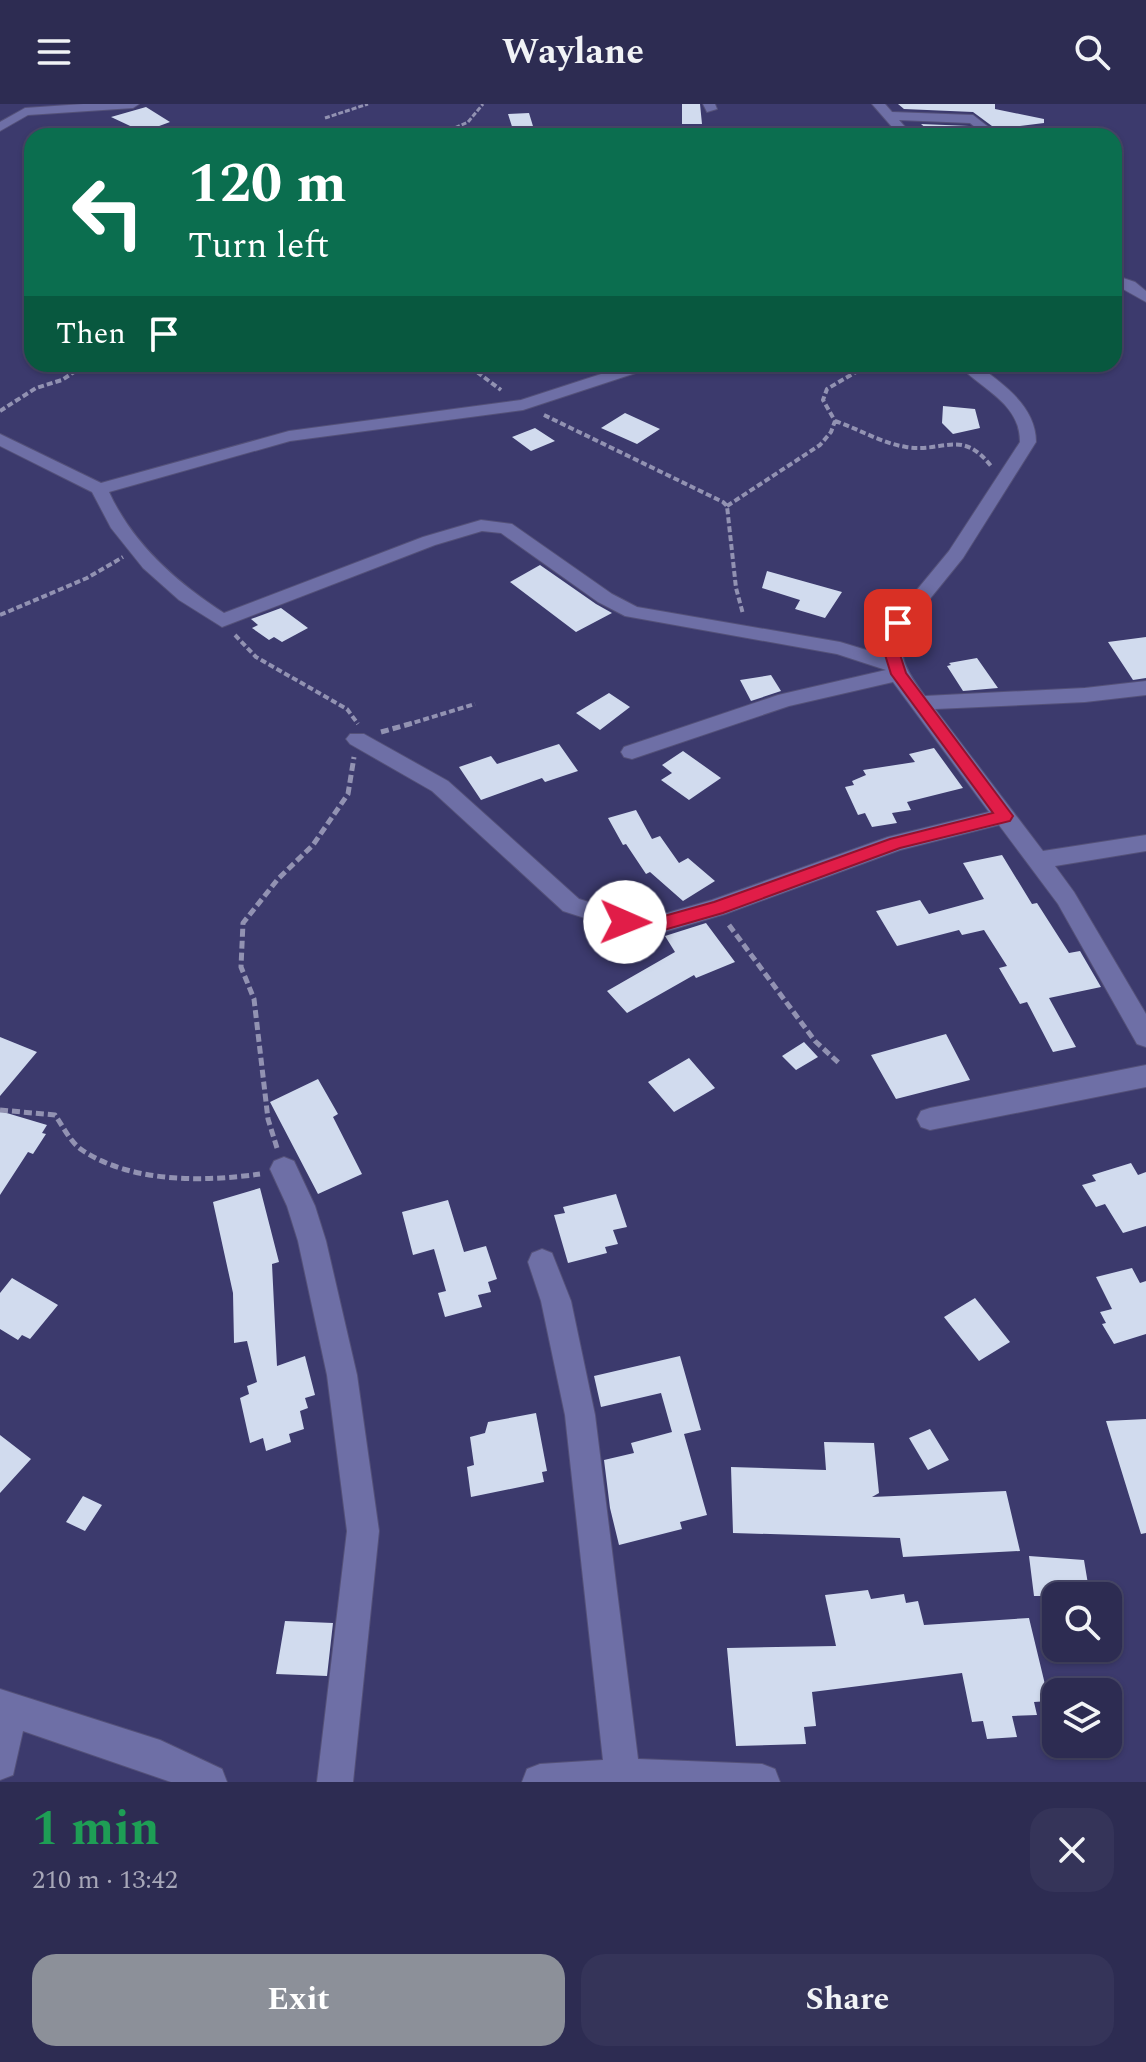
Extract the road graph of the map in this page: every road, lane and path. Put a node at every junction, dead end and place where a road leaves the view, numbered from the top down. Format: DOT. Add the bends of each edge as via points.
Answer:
graph roads {
  1 [pos="133,104"];
  2 [pos="368,104"];
  3 [pos="483,104"];
  4 [pos="878,104"];
  5 [pos="889,116"];
  6 [pos="325,118"];
  7 [pos="0,127"];
  8 [pos="454,128"];
  9 [pos="900,128"];
  10 [pos="984,128"];
  11 [pos="1122,282"];
  12 [pos="1146,298"];
  13 [pos="73,372"];
  14 [pos="478,372"];
  15 [pos="624,372"];
  16 [pos="856,372"];
  17 [pos="976,372"];
  18 [pos="523,405"];
  19 [pos="0,411"];
  20 [pos="835,421"];
  21 [pos="0,439"];
  22 [pos="1002,484"];
  23 [pos="99,489"];
  24 [pos="727,506"];
  25 [pos="138,549"];
  26 [pos="0,615"];
  27 [pos="222,621"];
  28 [pos="747,631"];
  29 [pos="898,671"];
  30 [pos="1146,688"];
  31 [pos="919,703"];
  32 [pos="475,704"];
  33 [pos="357,739"];
  34 [pos="632,752"];
  35 [pos="1004,816"];
  36 [pos="1146,843"];
  37 [pos="1038,860"];
  38 [pos="717,908"];
  39 [pos="1146,1037"];
  40 [pos="841,1065"];
  41 [pos="1146,1076"];
  42 [pos="0,1110"];
  43 [pos="930,1119"];
  44 [pos="284,1169"];
  45 [pos="542,1262"];
  46 [pos="5,1708"];
  47 [pos="0,1762"];
  48 [pos="623,1779"];
  49 [pos="209,1782"];
  50 [pos="335,1782"];
  51 [pos="540,1782"];
  52 [pos="762,1782"];
  1 -- 7 [label="street" via="25,112"];
  2 -- 6 [label="path"];
  3 -- 8 [label="path" via="468,122"];
  4 -- 5 [label="street"];
  5 -- 9 [label="street"];
  5 -- 10 [label="street" via="973,119"];
  11 -- 12 [label="street"];
  13 -- 19 [label="path"];
  14 -- 18 [label="path"];
  15 -- 18 [label="street"];
  16 -- 20 [label="path" via="827,389 823,400"];
  17 -- 22 [label="street" via="1016,407 1028,431 1028,442"];
  18 -- 23 [label="street" via="289,436"];
  18 -- 24 [label="path"];
  20 -- 22 [label="path" via="903,447 963,443 983,454"];
  20 -- 24 [label="path" via="808,455"];
  21 -- 23 [label="street"];
  22 -- 29 [label="street" via="956,554 893,631 890,645"];
  23 -- 25 [label="street"];
  24 -- 28 [label="path" via="736,588"];
  25 -- 26 [label="path" via="87,578"];
  25 -- 27 [label="street" via="193,602"];
  27 -- 28 [label="street" via="429,541 496,525 620,607 650,617"];
  27 -- 33 [label="path" via="256,657 347,709 358,722"];
  28 -- 29 [label="street" via="840,648"];
  29 -- 31 [label="street"];
  29 -- 34 [label="street" via="785,700"];
  30 -- 31 [label="street"];
  31 -- 35 [label="street"];
  32 -- 33 [label="path"];
  33 -- 38 [label="street" via="440,786 571,905 625,922 657,925"];
  33 -- 44 [label="path" via="348,794 313,845 243,923 241,967 254,999 268,1119"];
  35 -- 37 [label="street"];
  35 -- 38 [label="street" via="896,843"];
  36 -- 37 [label="street"];
  37 -- 39 [label="street" via="1066,898"];
  38 -- 40 [label="path" via="815,1041"];
  41 -- 43 [label="street"];
  42 -- 44 [label="path" via="55,1115 79,1148 120,1168 230,1180"];
  44 -- 50 [label="street" via="312,1241 342,1375 363,1531"];
  45 -- 48 [label="street" via="556,1301 580,1415"];
  46 -- 47 [label="street"];
  46 -- 49 [label="street" via="160,1758"];
  48 -- 51 [label="street"];
  48 -- 52 [label="street"];
}
